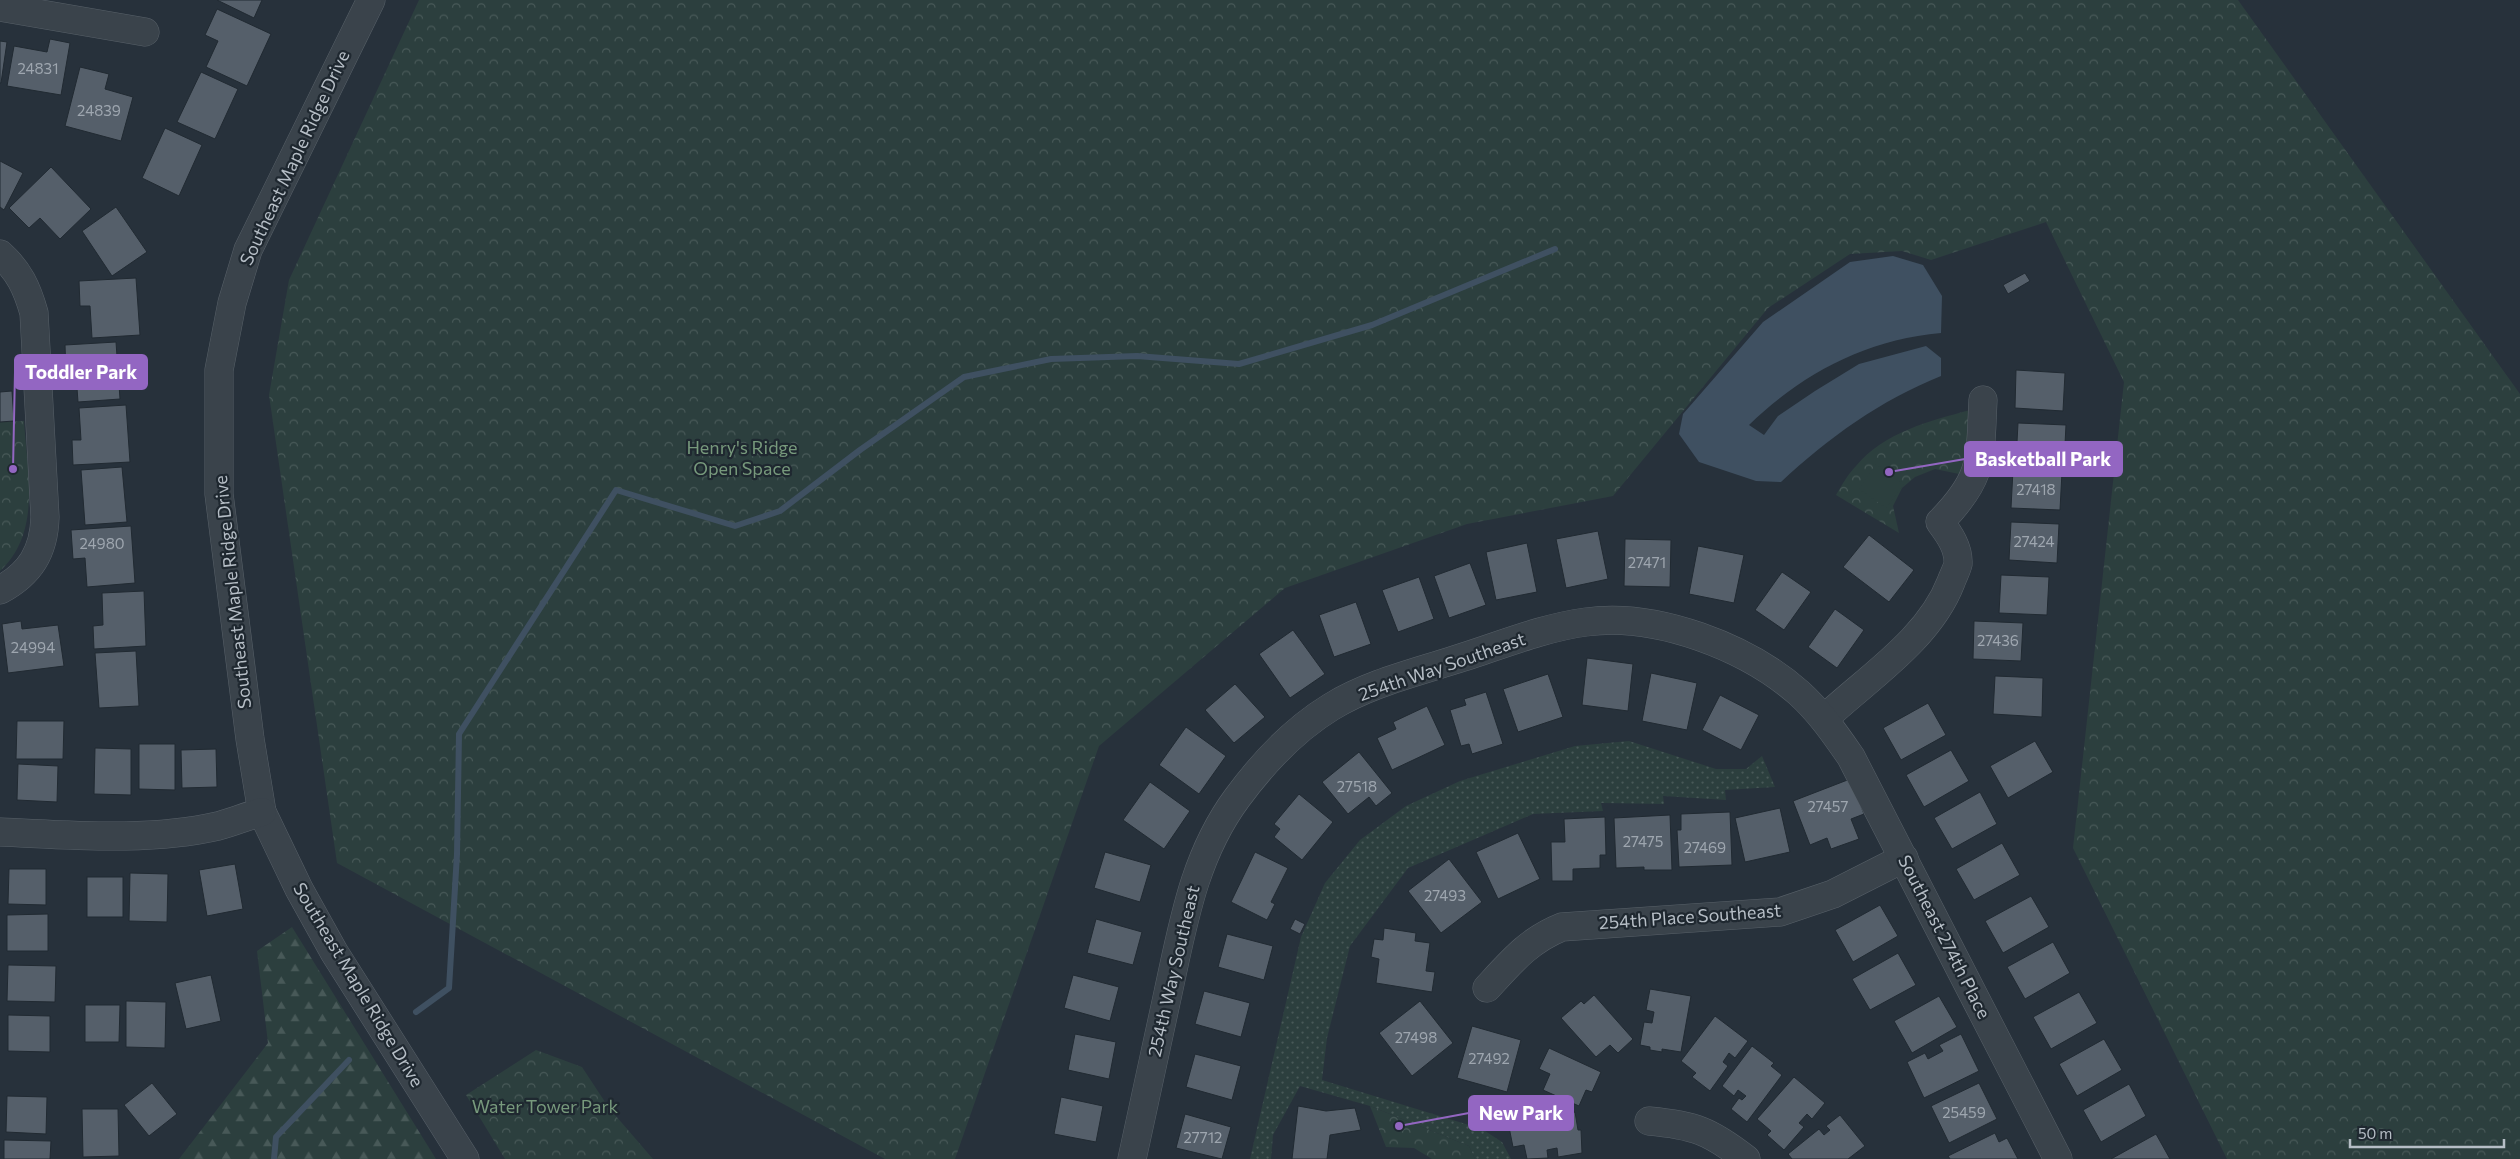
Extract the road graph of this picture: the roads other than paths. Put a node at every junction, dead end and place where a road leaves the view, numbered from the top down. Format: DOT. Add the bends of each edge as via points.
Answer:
graph roads {
  1 [pos="371,0"];
  2 [pos="0,7"];
  3 [pos="145,32"];
  4 [pos="0,254"];
  5 [pos="1983,400"];
  6 [pos="0,590"];
  7 [pos="1825,718"];
  8 [pos="262,812"];
  9 [pos="0,832"];
  10 [pos="1904,858"];
  11 [pos="1487,988"];
  12 [pos="1649,1120"];
  13 [pos="465,1159"];
  14 [pos="1132,1159"];
  15 [pos="1746,1159"];
  16 [pos="2058,1159"];
  1 -- 8 [label="street, Southeast Maple Ridge Drive" via="248,250 232,303 219,370 219,494"];
  2 -- 3 [label="street"];
  4 -- 6 [label="street" via="26,287 34,313 45,514 45,536 39,552 18,580"];
  5 -- 7 [label="street" via="1978,468 1960,501 1940,522 1953,539 1958,563 1944,599 1928,624 1906,647"];
  7 -- 10 [label="street, Southeast 274th Place" via="1851,756"];
  7 -- 14 [label="street, 254th Way Southeast" via="1799,692 1763,664 1694,635 1626,621 1588,621 1557,628 1388,682 1332,706 1295,734 1236,798 1203,858 1189,895"];
  8 -- 9 [label="street" via="219,826 178,832 75,836"];
  8 -- 13 [label="street, Southeast Maple Ridge Drive" via="334,952"];
  10 -- 11 [label="street, 254th Place Southeast" via="1833,894 1780,912 1562,927 1542,935 1521,952"];
  10 -- 16 [label="street, Southeast 274th Place"];
  12 -- 15 [label="street" via="1677,1123 1707,1132"];
}
